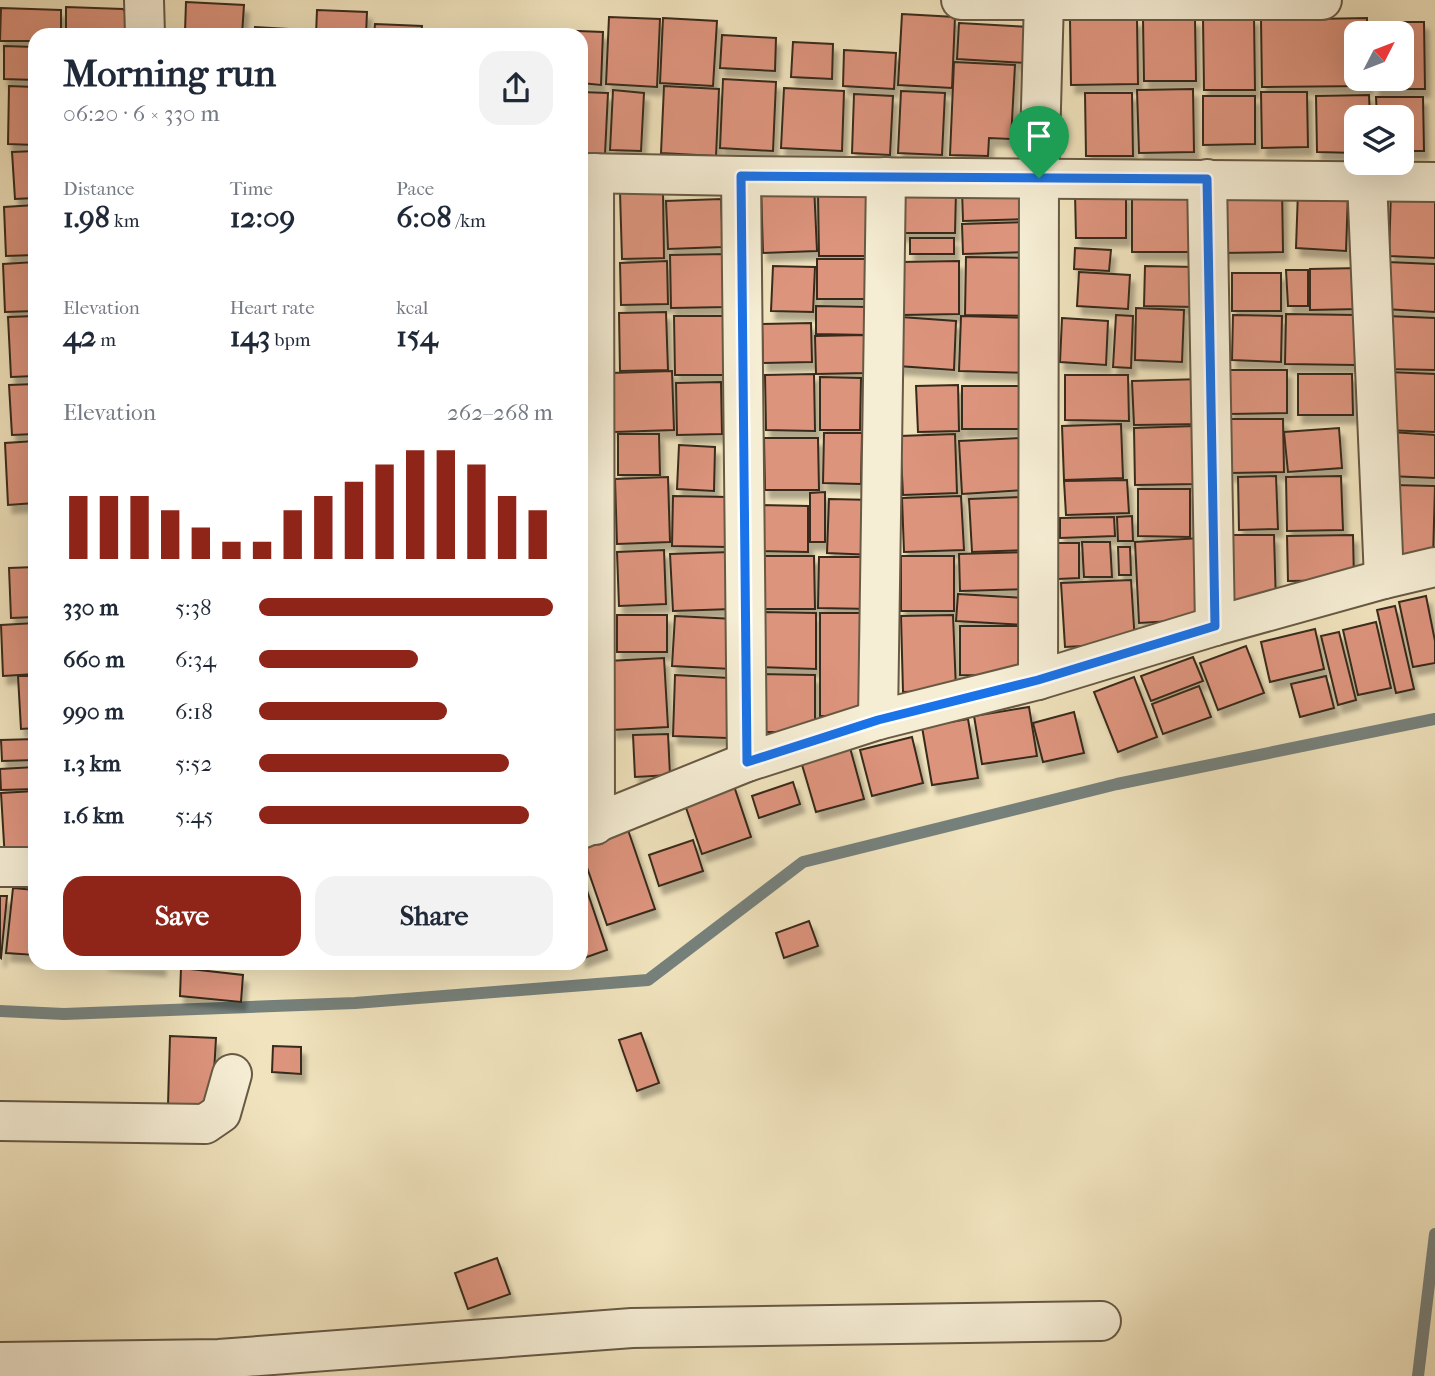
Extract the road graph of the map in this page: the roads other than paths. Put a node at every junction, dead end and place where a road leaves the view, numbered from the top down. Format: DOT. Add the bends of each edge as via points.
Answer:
graph roads {
  1 [pos="145,0"];
  2 [pos="961,0"];
  3 [pos="1322,0"];
  4 [pos="1044,1"];
  5 [pos="145,28"];
  6 [pos="588,173"];
  7 [pos="741,176"];
  8 [pos="886,177"];
  9 [pos="1039,178"];
  10 [pos="1207,179"];
  11 [pos="1367,180"];
  12 [pos="1435,182"];
  13 [pos="1435,568"];
  14 [pos="1384,579"];
  15 [pos="1215,626"];
  16 [pos="1038,680"];
  17 [pos="878,720"];
  18 [pos="747,762"];
  19 [pos="588,827"];
  20 [pos="0,867"];
  21 [pos="28,867"];
  22 [pos="232,1074"];
  23 [pos="0,1121"];
  24 [pos="1101,1321"];
  25 [pos="0,1362"];
  1 -- 5 [label="street"];
  2 -- 4 [label="street"];
  3 -- 4 [label="street"];
  4 -- 9 [label="street"];
  6 -- 7 [label="street"];
  6 -- 19 [label="street"];
  7 -- 8 [label="street"];
  7 -- 18 [label="street"];
  8 -- 9 [label="street"];
  8 -- 17 [label="street"];
  9 -- 10 [label="street"];
  9 -- 16 [label="street"];
  10 -- 11 [label="street"];
  10 -- 15 [label="street"];
  11 -- 12 [label="street"];
  11 -- 14 [label="street"];
  13 -- 14 [label="street"];
  14 -- 15 [label="street"];
  15 -- 16 [label="street"];
  16 -- 17 [label="street"];
  17 -- 18 [label="street"];
  18 -- 19 [label="street"];
  20 -- 21 [label="street"];
  22 -- 23 [label="street" via="221,1113 205,1124"];
  24 -- 25 [label="street" via="632,1328 219,1359"];
}
